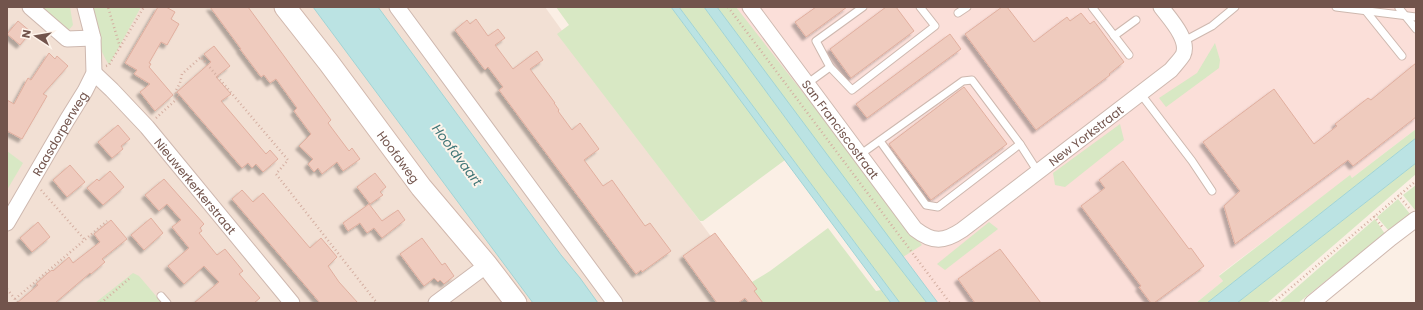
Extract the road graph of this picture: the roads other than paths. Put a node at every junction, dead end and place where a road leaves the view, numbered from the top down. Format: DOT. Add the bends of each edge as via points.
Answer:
graph roads {
  1 [pos="30,7"];
  2 [pos="85,7"];
  3 [pos="284,7"];
  4 [pos="397,7"];
  5 [pos="750,7"];
  6 [pos="863,7"];
  7 [pos="920,7"];
  8 [pos="966,7"];
  9 [pos="1092,7"];
  10 [pos="1161,7"];
  11 [pos="1235,7"];
  12 [pos="1336,7"];
  13 [pos="1400,7"];
  14 [pos="1364,9"];
  15 [pos="958,13"];
  16 [pos="1406,16"];
  17 [pos="1416,17"];
  18 [pos="1136,20"];
  19 [pos="1416,30"];
  20 [pos="1114,36"];
  21 [pos="93,38"];
  22 [pos="1184,40"];
  23 [pos="1129,56"];
  24 [pos="1402,56"];
  25 [pos="830,67"];
  26 [pos="94,73"];
  27 [pos="808,83"];
  28 [pos="1140,93"];
  29 [pos="880,141"];
  30 [pos="1020,144"];
  31 [pos="860,154"];
  32 [pos="1038,172"];
  33 [pos="1212,191"];
  34 [pos="1414,215"];
  35 [pos="7,223"];
  36 [pos="939,239"];
  37 [pos="487,266"];
  38 [pos="161,296"];
  39 [pos="167,303"];
  40 [pos="292,303"];
  41 [pos="436,303"];
  42 [pos="516,303"];
  43 [pos="615,303"];
  44 [pos="1312,303"];
  1 -- 21 [label="street" via="67,39"];
  2 -- 21 [label="street, Raasdorperweg"];
  3 -- 37 [label="street, Hoofdweg" via="422,187"];
  4 -- 43 [label="street"];
  5 -- 27 [label="street, San Franciscostraat"];
  6 -- 25 [label="lane" via="816,41"];
  7 -- 25 [label="lane" via="935,26 852,90"];
  8 -- 15 [label="lane"];
  9 -- 20 [label="lane"];
  10 -- 22 [label="street"];
  11 -- 22 [label="lane" via="1212,26"];
  12 -- 14 [label="lane"];
  13 -- 16 [label="lane"];
  14 -- 16 [label="lane"];
  14 -- 24 [label="lane"];
  16 -- 17 [label="lane"];
  16 -- 19 [label="lane"];
  18 -- 20 [label="lane"];
  20 -- 23 [label="lane"];
  21 -- 26 [label="street, Raasdorperweg"];
  22 -- 28 [label="street, New Yorkstraat" via="1183,54 1171,70"];
  25 -- 27 [label="lane"];
  26 -- 35 [label="street, Raasdorperweg"];
  26 -- 40 [label="street, Nieuwerkerkerstraat" via="147,127"];
  27 -- 31 [label="street, San Franciscostraat"];
  28 -- 32 [label="street, New Yorkstraat"];
  28 -- 33 [label="lane"];
  29 -- 30 [label="lane" via="963,80 972,80"];
  29 -- 30 [label="lane" via="926,205 938,207"];
  29 -- 31 [label="lane"];
  30 -- 32 [label="lane"];
  31 -- 36 [label="street, San Franciscostraat" via="916,228 926,236"];
  32 -- 36 [label="street, New Yorkstraat" via="955,235"];
  34 -- 44 [label="street" via="1391,238"];
  37 -- 41 [label="street"];
  37 -- 42 [label="street, Hoofdweg"];
  38 -- 39 [label="lane"];
}
